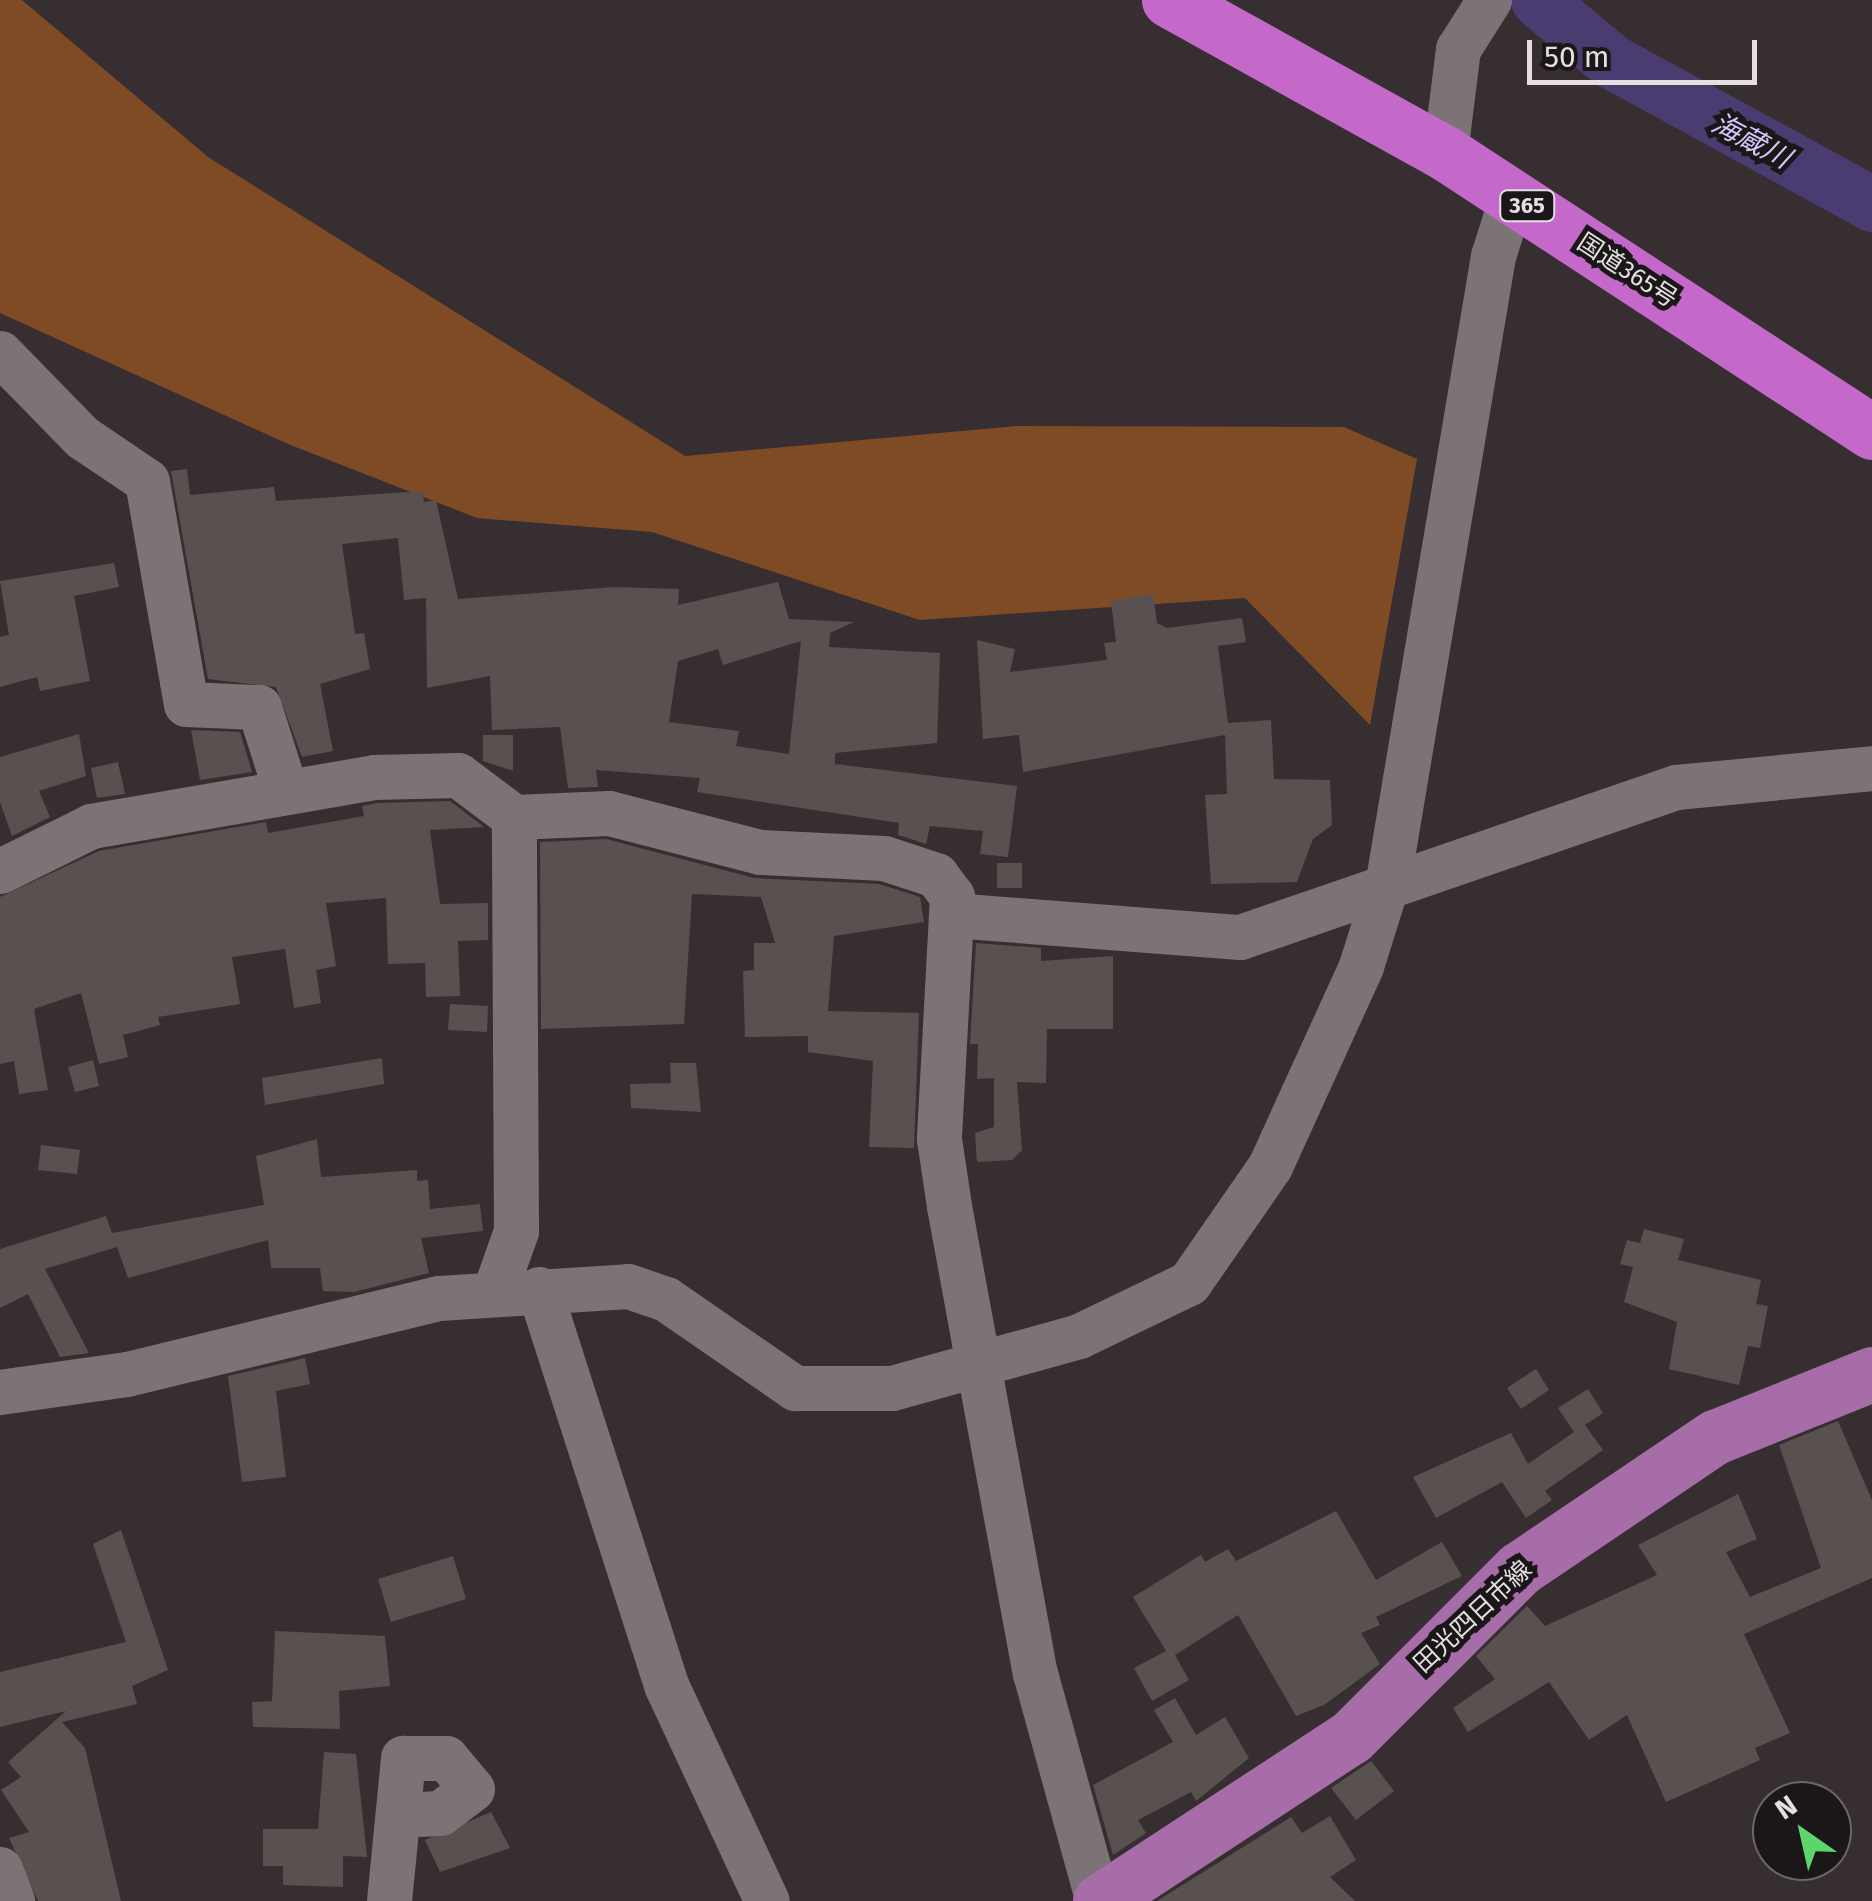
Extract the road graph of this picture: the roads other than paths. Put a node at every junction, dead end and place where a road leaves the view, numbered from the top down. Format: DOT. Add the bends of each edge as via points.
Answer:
graph roads {
  1 [pos="1169,0"];
  2 [pos="1489,0"];
  3 [pos="1447,142"];
  4 [pos="1512,196"];
  5 [pos="0,353"];
  6 [pos="1872,432"];
  7 [pos="1872,768"];
  8 [pos="286,792"];
  9 [pos="514,817"];
  10 [pos="0,871"];
  11 [pos="1388,880"];
  12 [pos="952,915"];
  13 [pos="540,1288"];
  14 [pos="495,1290"];
  15 [pos="981,1365"];
  16 [pos="1872,1374"];
  17 [pos="0,1392"];
  18 [pos="398,1815"];
  19 [pos="0,1869"];
  20 [pos="12,1901"];
  21 [pos="389,1901"];
  22 [pos="766,1901"];
  23 [pos="1099,1901"];
  1 -- 3 [label="highway, 国道365号 / 365"];
  2 -- 3 [label="street" via="1458,49"];
  3 -- 4 [label="highway, 国道365号 / 365"];
  4 -- 6 [label="highway, 国道365号 / 365"];
  4 -- 11 [label="street" via="1493,256"];
  5 -- 8 [label="street" via="82,437 147,481 186,704 259,707"];
  7 -- 11 [label="street" via="1676,787"];
  8 -- 9 [label="street" via="458,775"];
  8 -- 10 [label="street" via="91,826"];
  9 -- 12 [label="street" via="609,813 780,856 884,858 936,875 952,896"];
  9 -- 14 [label="street" via="516,1231"];
  11 -- 12 [label="street" via="1219,939"];
  11 -- 15 [label="street" via="1361,966 1270,1166 1214,1257 1158,1305"];
  12 -- 15 [label="street" via="939,1139"];
  13 -- 14 [label="street"];
  13 -- 15 [label="street" via="647,1291 778,1381 814,1393 892,1388"];
  13 -- 22 [label="street" via="668,1687"];
  14 -- 17 [label="street" via="128,1374"];
  15 -- 23 [label="street" via="1035,1673"];
  16 -- 23 [label="main road, 田光四日市線" via="1716,1437 1519,1569 1350,1737"];
  18 -- 21 [label="street"];
  19 -- 20 [label="street"];
}
